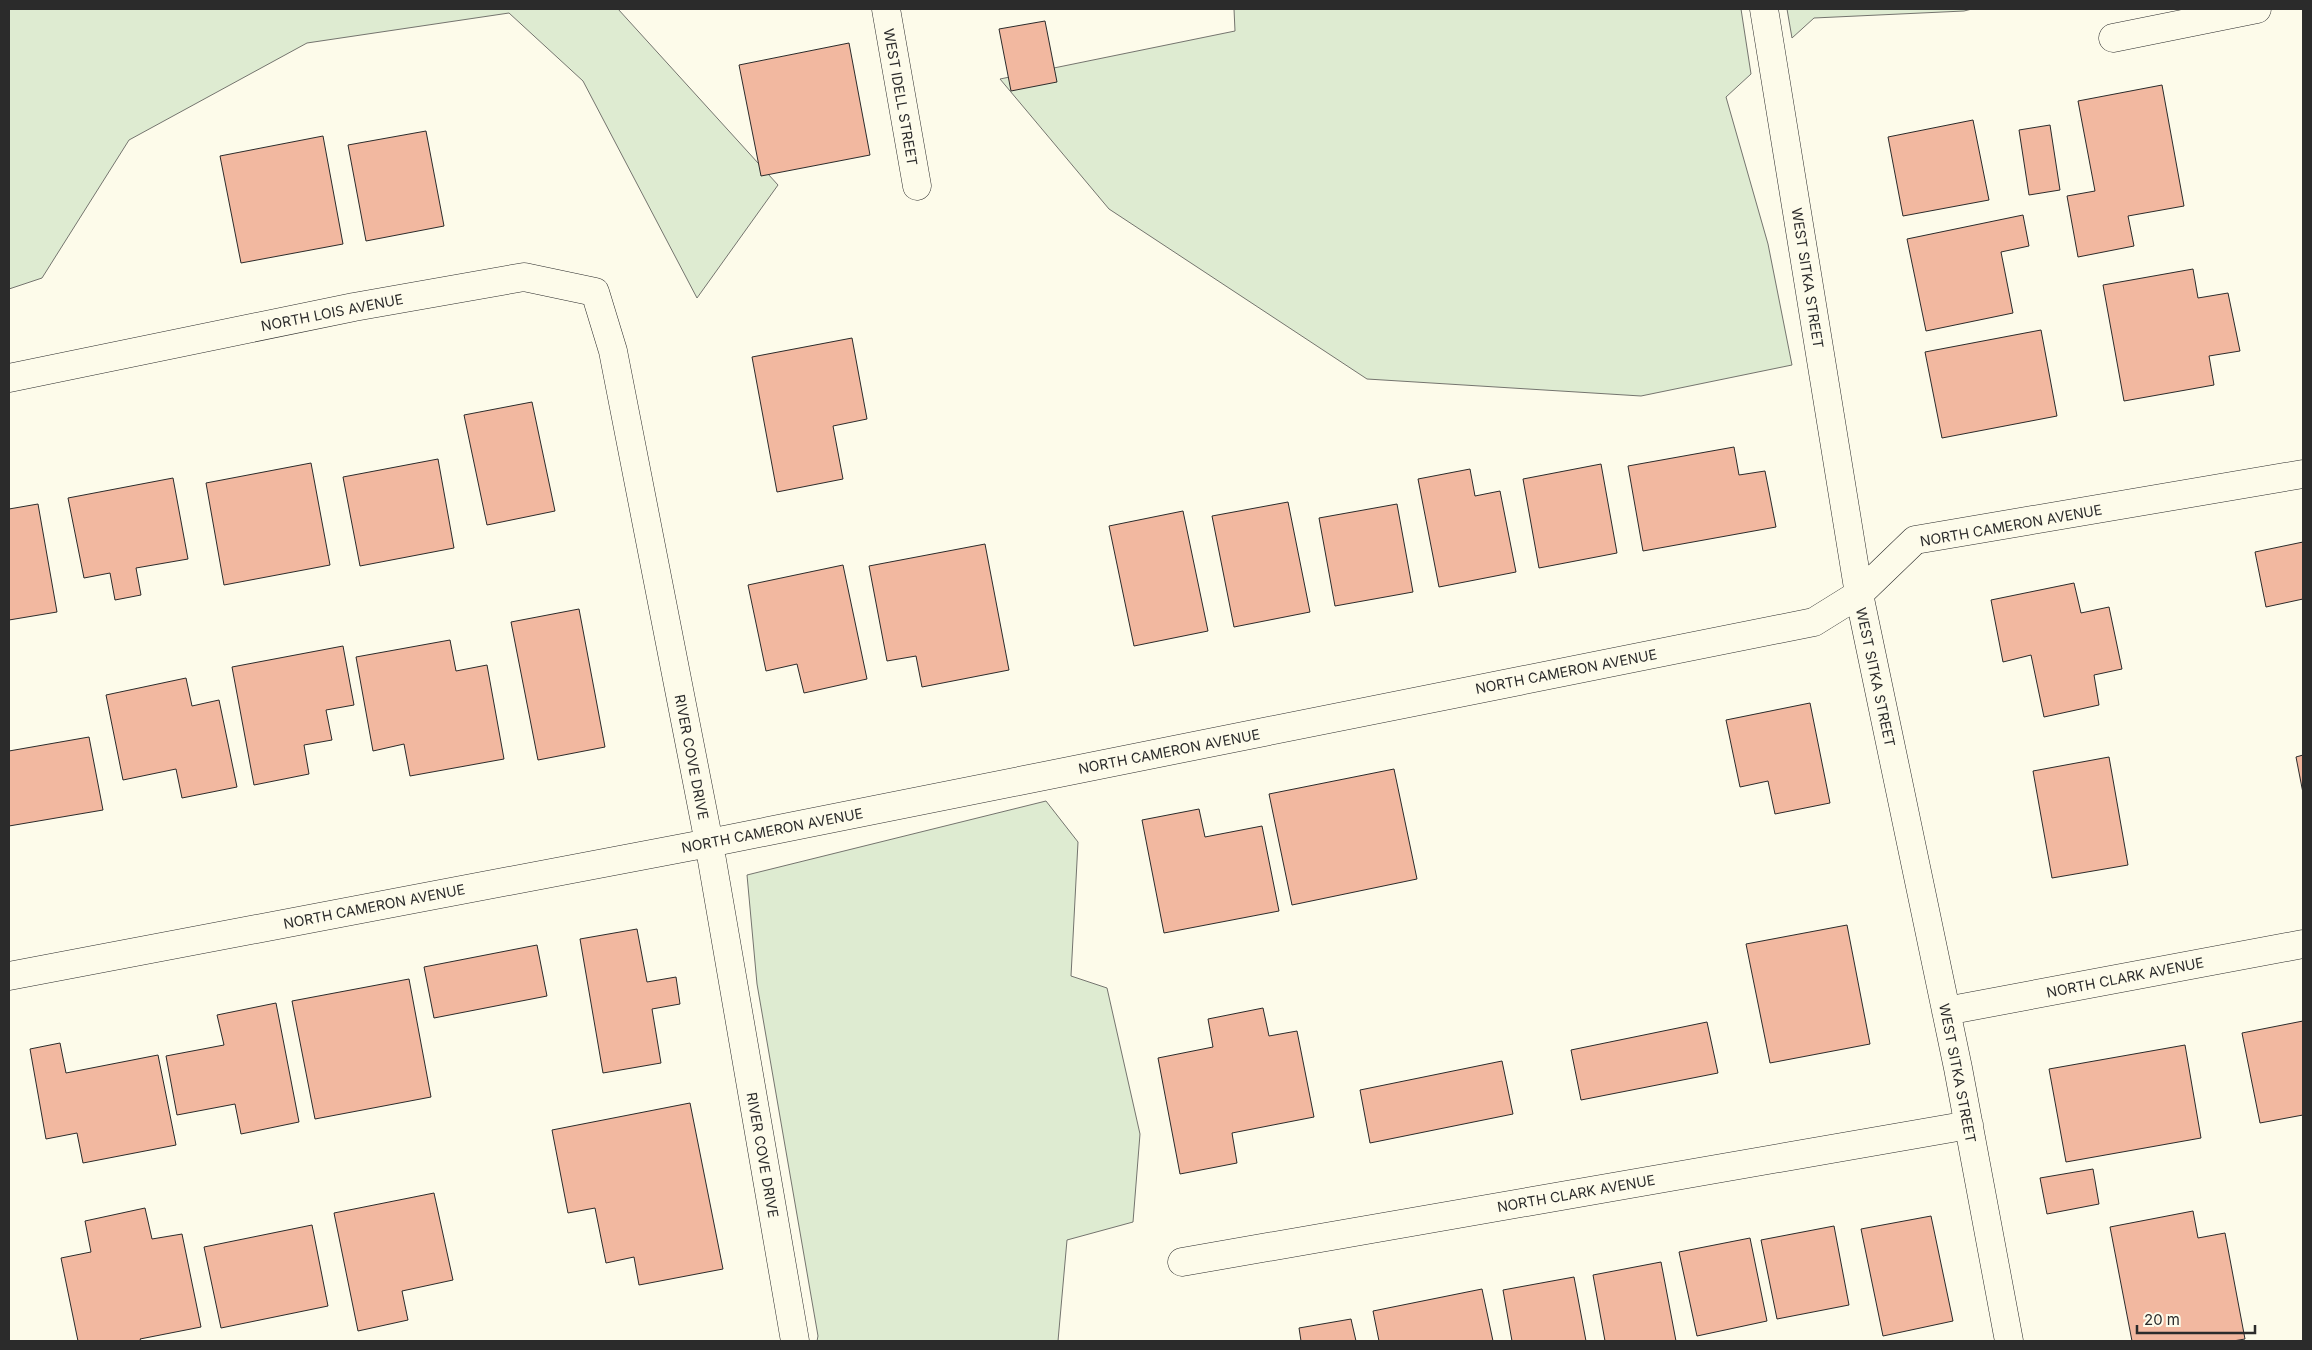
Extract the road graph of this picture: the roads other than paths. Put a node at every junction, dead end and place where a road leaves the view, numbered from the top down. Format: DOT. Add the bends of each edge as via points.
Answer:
graph roads {
  1 [pos="886,9"];
  2 [pos="1764,9"];
  3 [pos="2257,9"];
  4 [pos="2112,38"];
  5 [pos="917,186"];
  6 [pos="613,350"];
  7 [pos="9,378"];
  8 [pos="2303,474"];
  9 [pos="1859,594"];
  10 [pos="709,842"];
  11 [pos="2303,944"];
  12 [pos="9,976"];
  13 [pos="1946,1011"];
  14 [pos="1969,1125"];
  15 [pos="1182,1262"];
  16 [pos="795,1341"];
  17 [pos="2009,1341"];
  1 -- 5 [label="street, WEST IDELL STREET"];
  2 -- 9 [label="street, WEST SITKA STREET"];
  3 -- 4 [label="street"];
  6 -- 7 [label="street, NORTH LOIS AVENUE" via="595,292 524,277 354,307"];
  6 -- 10 [label="street, RIVER COVE DRIVE"];
  8 -- 9 [label="street, NORTH CAMERON AVENUE" via="1915,540"];
  9 -- 10 [label="street, NORTH CAMERON AVENUE" via="1814,622"];
  9 -- 13 [label="street, WEST SITKA STREET"];
  10 -- 12 [label="street, NORTH CAMERON AVENUE"];
  10 -- 16 [label="street, RIVER COVE DRIVE"];
  11 -- 13 [label="street, NORTH CLARK AVENUE"];
  13 -- 14 [label="street, WEST SITKA STREET"];
  14 -- 15 [label="street, NORTH CLARK AVENUE"];
  14 -- 17 [label="street, WEST SITKA STREET"];
}
